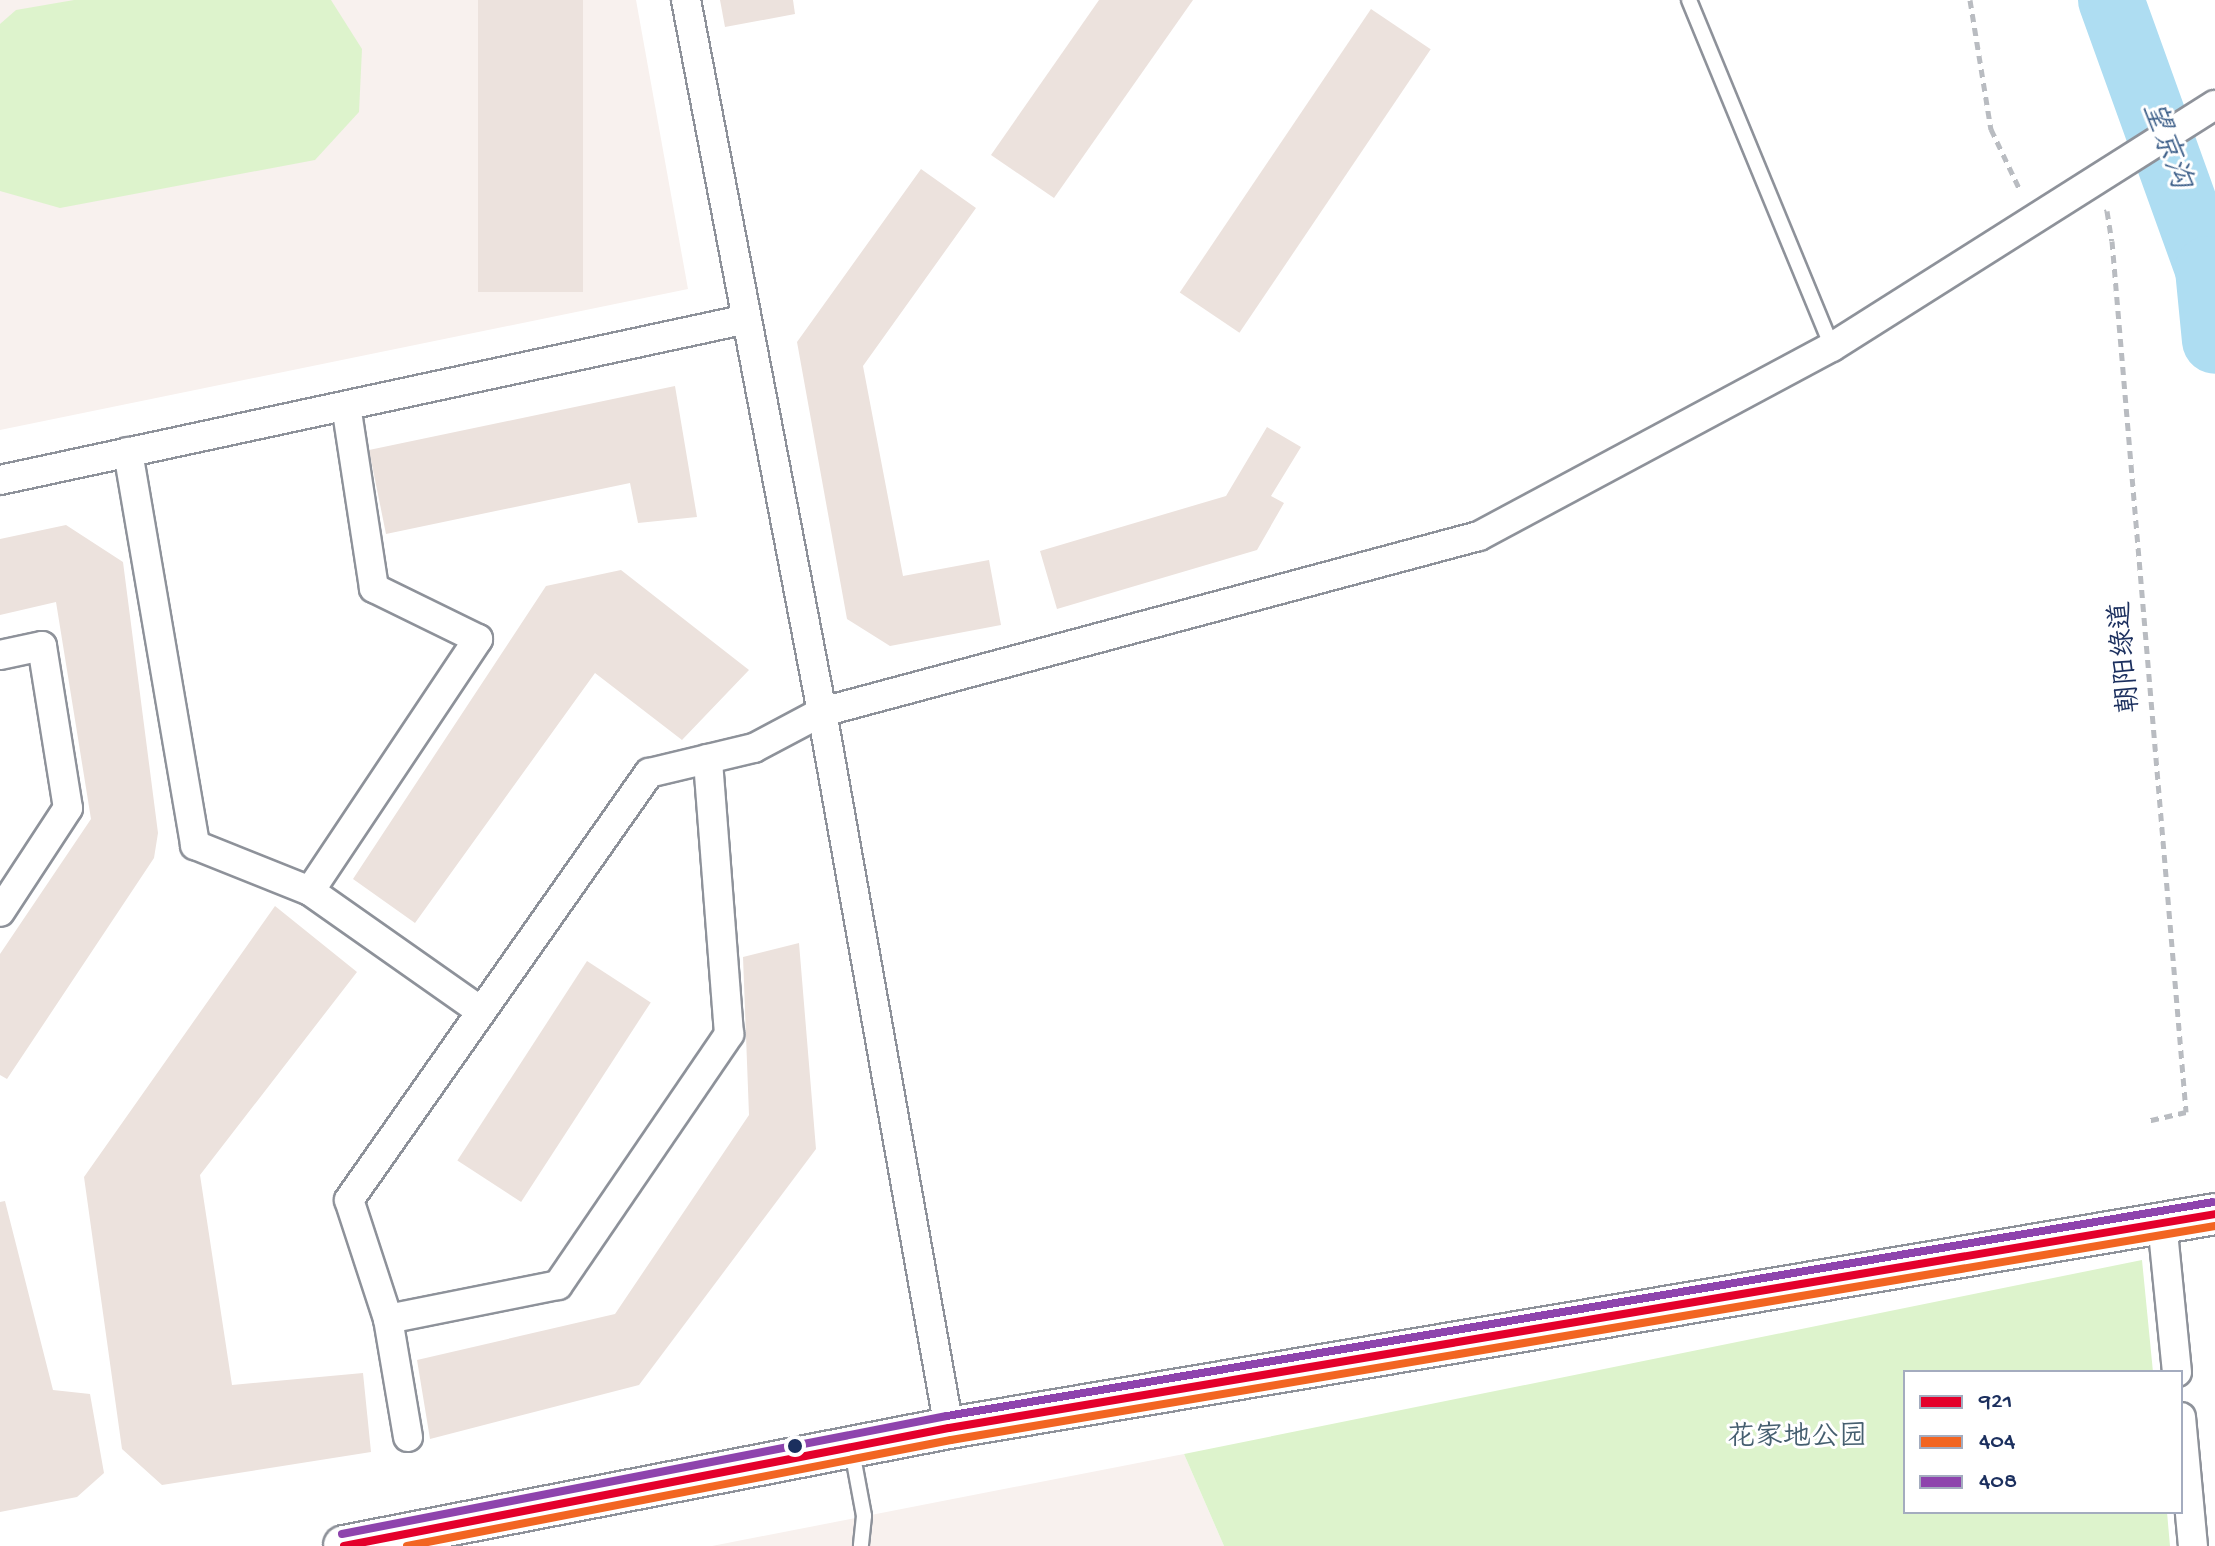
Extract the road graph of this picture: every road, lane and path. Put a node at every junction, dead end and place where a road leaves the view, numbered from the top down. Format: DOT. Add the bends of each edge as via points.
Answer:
graph roads {
  1 [pos="686,0"];
  2 [pos="1689,0"];
  3 [pos="1970,0"];
  4 [pos="2215,105"];
  5 [pos="2080,192"];
  6 [pos="2035,220"];
  7 [pos="747,319"];
  8 [pos="1832,347"];
  9 [pos="346,406"];
  10 [pos="128,452"];
  11 [pos="0,480"];
  12 [pos="0,655"];
  13 [pos="822,712"];
  14 [pos="708,759"];
  15 [pos="310,891"];
  16 [pos="0,912"];
  17 [pos="481,1011"];
  18 [pos="2148,1121"];
  19 [pos="2215,1214"];
  20 [pos="2163,1222"];
  21 [pos="388,1319"];
  22 [pos="2177,1370"];
  23 [pos="949,1428"];
  24 [pos="408,1437"];
  25 [pos="2183,1438"];
  26 [pos="851,1447"];
  27 [pos="344,1546"];
  28 [pos="861,1546"];
  29 [pos="2193,1546"];
  1 -- 7 [label="street"];
  2 -- 8 [label="lane"];
  3 -- 6 [label="path" via="1991,129"];
  4 -- 5 [label="street"];
  5 -- 6 [label="street"];
  5 -- 18 [label="path, 朝阳绿道" via="2085,219 2107,211 2112,241 2186,1112"];
  6 -- 8 [label="street"];
  7 -- 9 [label="street"];
  7 -- 13 [label="street"];
  8 -- 13 [label="street" via="1479,536"];
  9 -- 10 [label="street"];
  9 -- 15 [label="street" via="374,588 478,639"];
  10 -- 11 [label="street"];
  10 -- 15 [label="street" via="195,845"];
  12 -- 16 [label="street" via="42,646 68,808"];
  13 -- 14 [label="street" via="754,748"];
  13 -- 23 [label="street"];
  14 -- 17 [label="street" via="649,773"];
  14 -- 21 [label="street" via="729,1034 558,1285"];
  15 -- 17 [label="street"];
  17 -- 21 [label="street" via="349,1200"];
  19 -- 20 [label="street"];
  20 -- 22 [label="street"];
  20 -- 23 [label="street"];
  21 -- 24 [label="street"];
  23 -- 26 [label="street"];
  25 -- 29 [label="street"];
  26 -- 27 [label="street"];
  26 -- 28 [label="lane" via="864,1516"];
}
